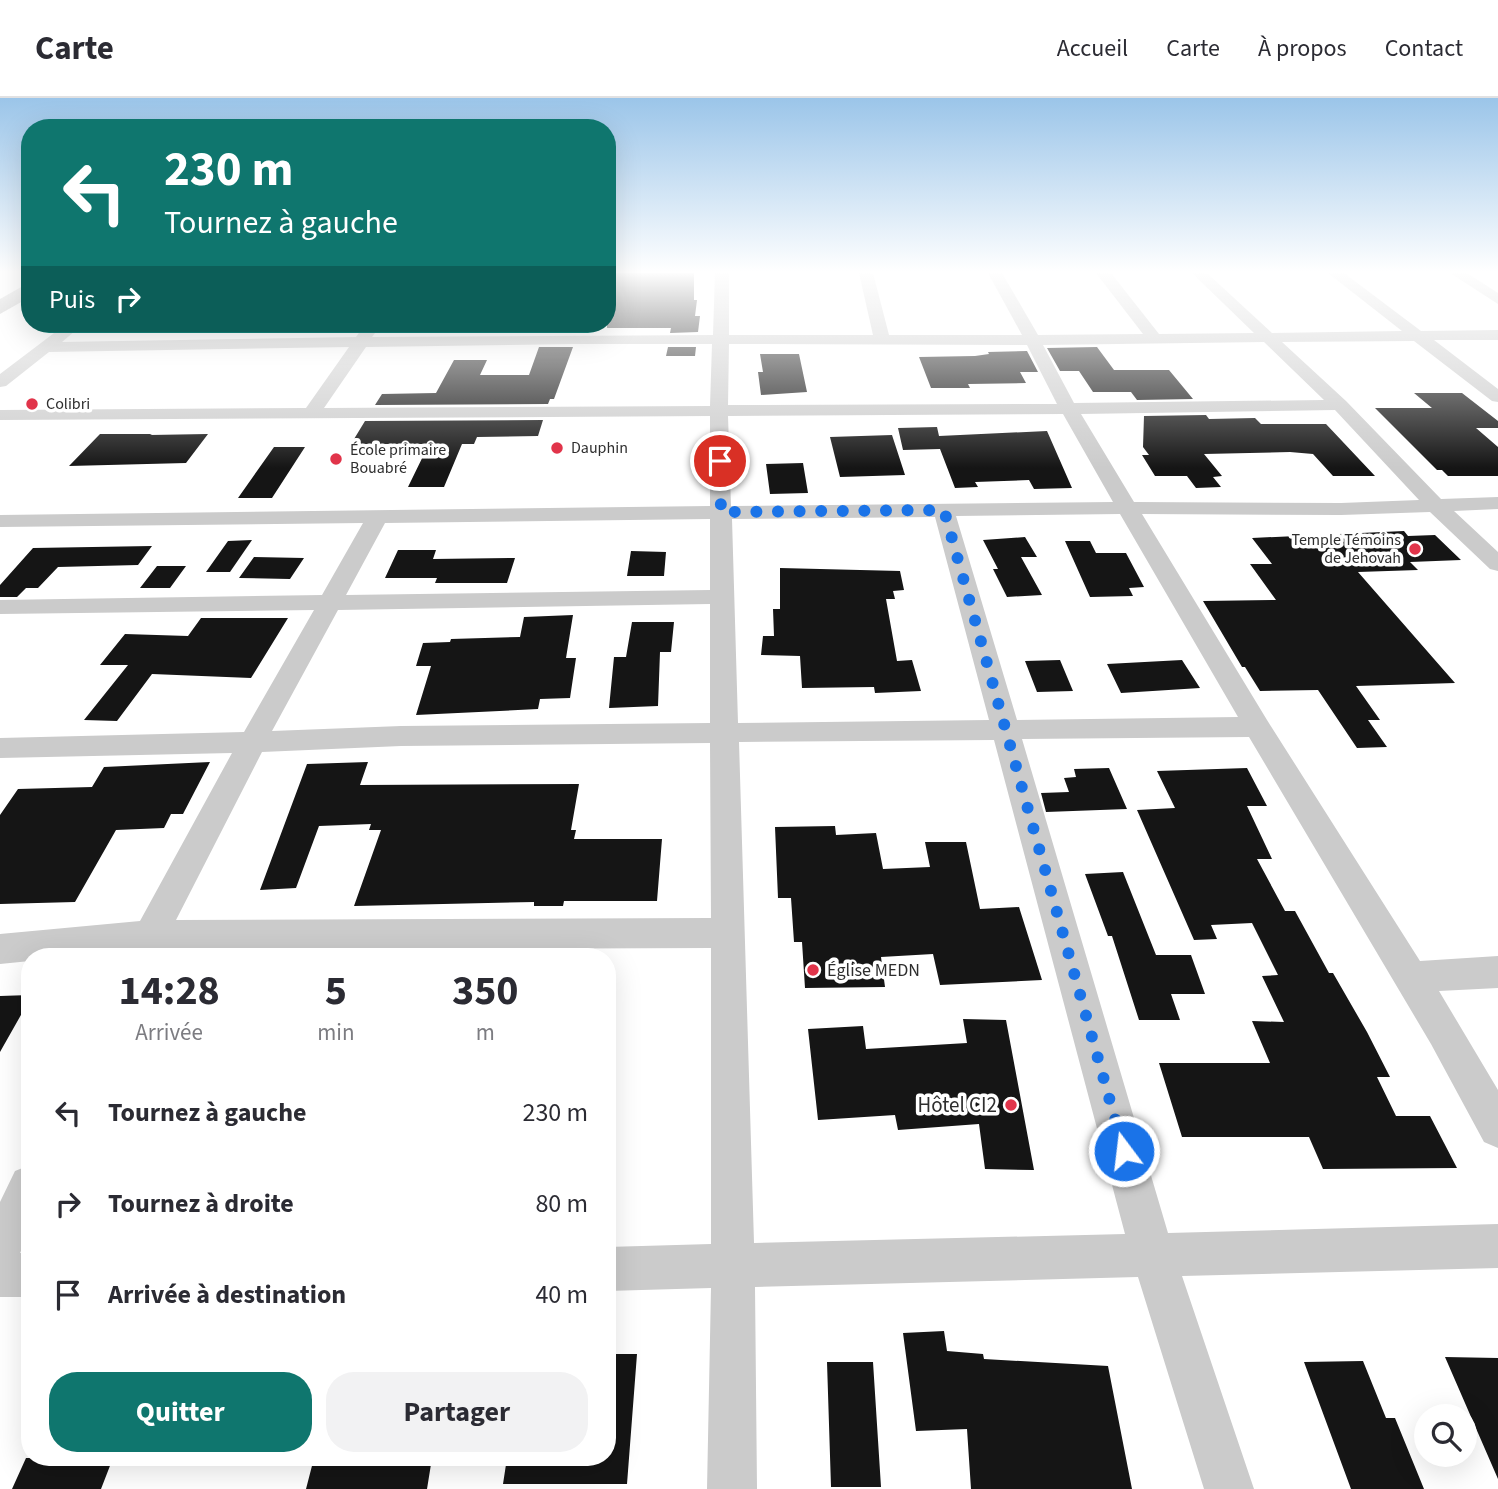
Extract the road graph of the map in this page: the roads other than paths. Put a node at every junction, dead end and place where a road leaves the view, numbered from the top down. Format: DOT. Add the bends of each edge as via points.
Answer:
graph roads {
  1 [pos="57,338"];
  2 [pos="198,338"];
  3 [pos="364,338"];
  4 [pos="448,338"];
  5 [pos="721,338"];
  6 [pos="1154,338"];
  7 [pos="1159,338"];
  8 [pos="1270,338"];
  9 [pos="1420,338"];
  10 [pos="881,339"];
  11 [pos="1033,340"];
  12 [pos="361,342"];
  13 [pos="192,344"];
  14 [pos="46,346"];
  15 [pos="0,382"];
  16 [pos="1498,397"];
  17 [pos="1340,405"];
  18 [pos="1070,409"];
  19 [pos="719,410"];
  20 [pos="312,412"];
  21 [pos="0,415"];
  22 [pos="1498,503"];
  23 [pos="1436,506"];
  24 [pos="1129,508"];
  25 [pos="944,510"];
  26 [pos="721,512"];
  27 [pos="378,516"];
  28 [pos="0,521"];
  29 [pos="1498,564"];
  30 [pos="722,597"];
  31 [pos="330,604"];
  32 [pos="0,607"];
  33 [pos="1256,727"];
  34 [pos="1007,730"];
  35 [pos="723,733"];
  36 [pos="253,741"];
  37 [pos="0,748"];
  38 [pos="726,933"];
  39 [pos="144,946"];
  40 [pos="48,948"];
  41 [pos="0,949"];
  42 [pos="21,949"];
  43 [pos="1498,972"];
  44 [pos="1410,977"];
  45 [pos="1498,1128"];
  46 [pos="21,1205"];
  47 [pos="1498,1246"];
  48 [pos="0,1248"];
  49 [pos="1153,1256"];
  50 [pos="733,1268"];
  51 [pos="616,1269"];
  52 [pos="0,1275"];
  53 [pos="21,1275"];
  54 [pos="732,1489"];
  55 [pos="1229,1489"];
  1 -- 14 [label="street"];
  2 -- 13 [label="street"];
  3 -- 12 [label="street"];
  4 -- 12 [label="street"];
  5 -- 10 [label="street"];
  5 -- 19 [label="street"];
  6 -- 7 [label="street"];
  6 -- 11 [label="street"];
  8 -- 17 [label="street"];
  9 -- 16 [label="street"];
  10 -- 11 [label="street"];
  11 -- 18 [label="street"];
  12 -- 13 [label="street"];
  12 -- 20 [label="street"];
  13 -- 14 [label="street"];
  14 -- 15 [label="street"];
  17 -- 18 [label="street"];
  17 -- 23 [label="street"];
  18 -- 19 [label="street"];
  18 -- 24 [label="street"];
  19 -- 20 [label="street"];
  19 -- 26 [label="street"];
  20 -- 21 [label="street"];
  22 -- 23 [label="street"];
  23 -- 24 [label="street"];
  23 -- 29 [label="street"];
  24 -- 25 [label="street"];
  24 -- 33 [label="street"];
  25 -- 26 [label="street"];
  25 -- 34 [label="street"];
  26 -- 27 [label="street"];
  26 -- 30 [label="street"];
  27 -- 28 [label="street"];
  27 -- 31 [label="street"];
  30 -- 31 [label="street"];
  30 -- 35 [label="street"];
  31 -- 32 [label="street"];
  31 -- 36 [label="street"];
  33 -- 34 [label="street"];
  33 -- 44 [label="street"];
  34 -- 35 [label="street"];
  34 -- 49 [label="street"];
  35 -- 36 [label="street"];
  35 -- 38 [label="street"];
  36 -- 37 [label="street"];
  36 -- 39 [label="street"];
  38 -- 39 [label="street"];
  38 -- 50 [label="street"];
  39 -- 40 [label="street"];
  41 -- 42 [label="street"];
  43 -- 44 [label="street"];
  44 -- 45 [label="street"];
  46 -- 48 [label="street"];
  47 -- 49 [label="street"];
  49 -- 50 [label="street"];
  49 -- 55 [label="street"];
  50 -- 51 [label="street"];
  50 -- 54 [label="street"];
  52 -- 53 [label="street"];
}
